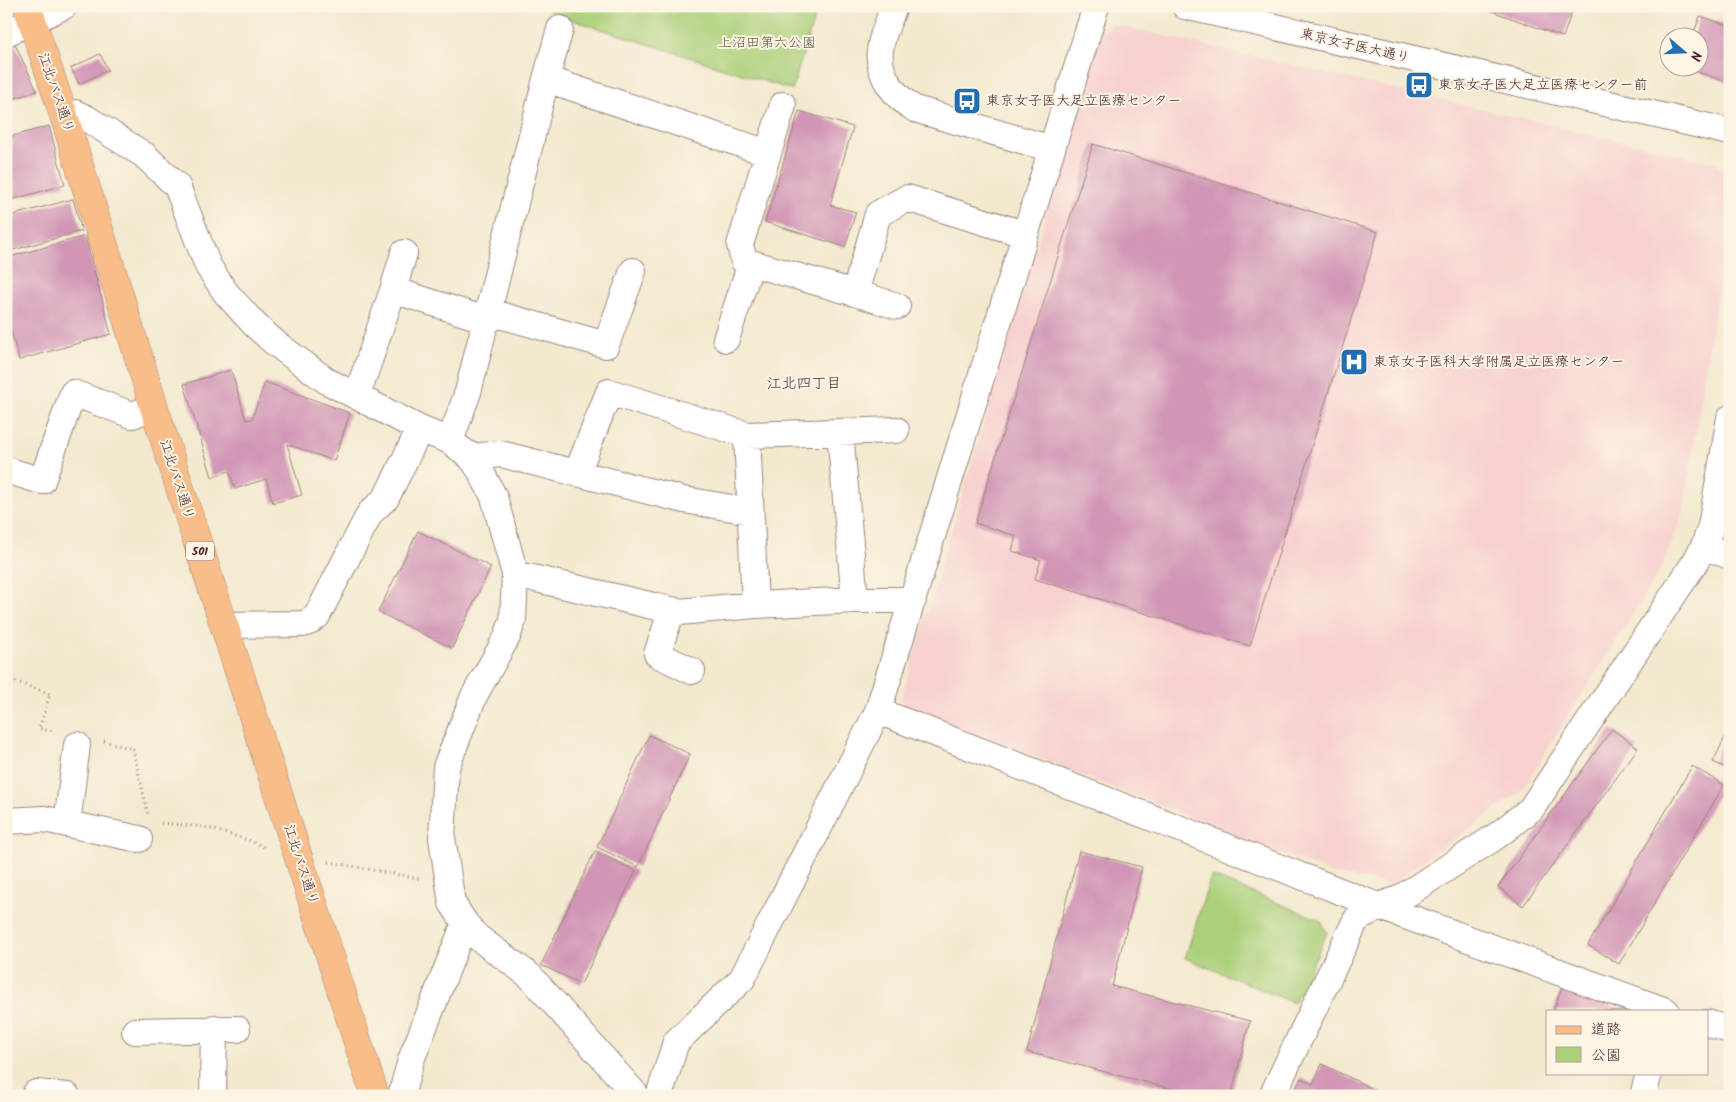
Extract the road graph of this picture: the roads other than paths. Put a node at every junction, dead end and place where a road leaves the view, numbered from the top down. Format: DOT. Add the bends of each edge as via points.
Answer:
graph roads {
  1 [pos="64,6"];
  2 [pos="894,6"];
  3 [pos="1096,6"];
  4 [pos="1184,6"];
  5 [pos="29,13"];
  6 [pos="560,29"];
  7 [pos="6,33"];
  8 [pos="546,79"];
  9 [pos="783,105"];
  10 [pos="64,116"];
  11 [pos="1730,132"];
  12 [pos="1052,148"];
  13 [pos="768,154"];
  14 [pos="1024,234"];
  15 [pos="404,253"];
  16 [pos="751,263"];
  17 [pos="634,271"];
  18 [pos="393,290"];
  19 [pos="855,293"];
  20 [pos="897,306"];
  21 [pos="486,320"];
  22 [pos="726,339"];
  23 [pos="357,396"];
  24 [pos="154,407"];
  25 [pos="1730,418"];
  26 [pos="420,429"];
  27 [pos="896,430"];
  28 [pos="840,432"];
  29 [pos="747,435"];
  30 [pos="450,441"];
  31 [pos="471,457"];
  32 [pos="6,470"];
  33 [pos="577,473"];
  34 [pos="750,511"];
  35 [pos="1704,546"];
  36 [pos="1730,556"];
  37 [pos="515,574"];
  38 [pos="855,600"];
  39 [pos="913,600"];
  40 [pos="755,604"];
  41 [pos="672,610"];
  42 [pos="224,625"];
  43 [pos="692,671"];
  44 [pos="878,711"];
  45 [pos="77,739"];
  46 [pos="6,821"];
  47 [pos="67,824"];
  48 [pos="144,830"];
  49 [pos="1378,906"];
  50 [pos="465,922"];
  51 [pos="1663,1010"];
  52 [pos="1708,1023"];
  53 [pos="135,1030"];
  54 [pos="1730,1030"];
  55 [pos="1649,1074"];
  56 [pos="36,1092"];
  57 [pos="640,1095"];
  58 [pos="66,1096"];
  59 [pos="213,1096"];
  60 [pos="375,1096"];
  61 [pos="401,1096"];
  62 [pos="1272,1096"];
  63 [pos="1642,1096"];
  1 -- 5 [label="street"];
  2 -- 12 [label="street" via="880,52 880,63 886,80 900,99 915,109"];
  3 -- 12 [label="street"];
  4 -- 11 [label="street, 東京女子医大通り"];
  5 -- 7 [label="street"];
  5 -- 10 [label="main road, 江北バス通り / 501"];
  6 -- 8 [label="street"];
  8 -- 13 [label="street"];
  8 -- 21 [label="street"];
  9 -- 13 [label="street"];
  10 -- 23 [label="street" via="75,113 86,118 144,155 177,186 208,266 226,293 275,342 327,381"];
  10 -- 24 [label="main road, 江北バス通り / 501"];
  12 -- 14 [label="street"];
  13 -- 16 [label="street" via="740,245 744,261"];
  14 -- 19 [label="street" via="907,198 878,214"];
  14 -- 39 [label="street"];
  15 -- 18 [label="street"];
  16 -- 19 [label="street"];
  16 -- 22 [label="street"];
  17 -- 21 [label="street" via="606,345 500,315"];
  18 -- 21 [label="street"];
  18 -- 23 [label="street"];
  19 -- 20 [label="street"];
  21 -- 30 [label="street" via="468,392"];
  23 -- 26 [label="street"];
  24 -- 32 [label="street" via="132,415 73,393 42,481"];
  24 -- 42 [label="main road, 江北バス通り / 501"];
  25 -- 35 [label="street" via="1711,526"];
  26 -- 30 [label="street"];
  26 -- 42 [label="street" via="386,498 370,513 317,616 303,624"];
  27 -- 28 [label="street"];
  28 -- 29 [label="street"];
  28 -- 38 [label="street"];
  29 -- 33 [label="street" via="609,392"];
  29 -- 34 [label="street"];
  30 -- 31 [label="street"];
  31 -- 33 [label="street" via="501,454"];
  31 -- 37 [label="street" via="494,497"];
  33 -- 34 [label="street" via="684,500"];
  34 -- 40 [label="street"];
  35 -- 36 [label="street"];
  35 -- 49 [label="street" via="1531,810 1399,900"];
  37 -- 41 [label="street"];
  37 -- 50 [label="street" via="513,620 474,696 446,767 442,838 452,903"];
  38 -- 39 [label="street"];
  38 -- 40 [label="street"];
  39 -- 44 [label="street"];
  40 -- 41 [label="street"];
  41 -- 43 [label="street" via="657,654"];
  42 -- 60 [label="main road, 江北バス通り / 501"];
  44 -- 49 [label="street"];
  44 -- 57 [label="street" via="742,979 676,1042"];
  45 -- 47 [label="street"];
  46 -- 47 [label="street" via="44,819"];
  47 -- 48 [label="street"];
  49 -- 51 [label="street"];
  49 -- 62 [label="street" via="1356,920"];
  50 -- 57 [label="street" via="477,937 530,976"];
  50 -- 61 [label="street" via="411,1060"];
  52 -- 54 [label="street"];
  53 -- 59 [label="street" via="226,1028"];
  55 -- 63 [label="street"];
  56 -- 58 [label="street"];
}
